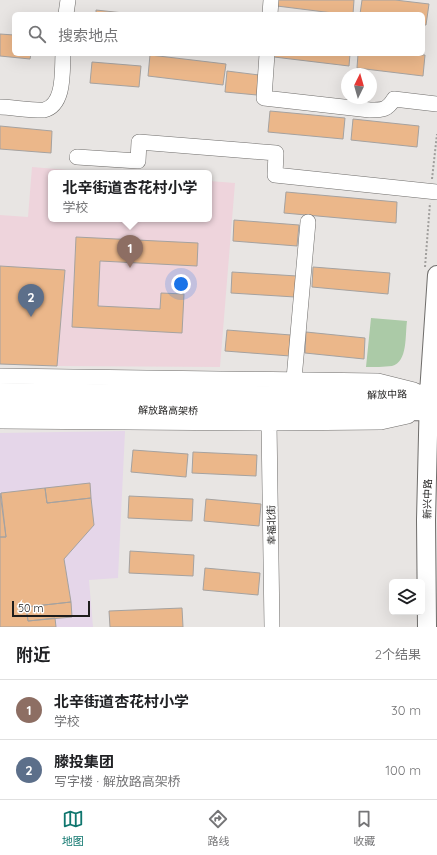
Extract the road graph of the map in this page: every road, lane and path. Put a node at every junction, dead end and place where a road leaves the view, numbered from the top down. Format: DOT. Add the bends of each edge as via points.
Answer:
graph roads {
  1 [pos="68,0"];
  2 [pos="271,0"];
  3 [pos="66,12"];
  4 [pos="270,12"];
  5 [pos="63,56"];
  6 [pos="267,56"];
  7 [pos="437,104"];
  8 [pos="0,107"];
  9 [pos="77,157"];
  10 [pos="437,192"];
  11 [pos="308,222"];
  12 [pos="437,275"];
  13 [pos="0,376"];
  14 [pos="294,379"];
  15 [pos="0,392"];
  16 [pos="433,393"];
  17 [pos="336,404"];
  18 [pos="0,408"];
  19 [pos="433,411"];
  20 [pos="0,421"];
  21 [pos="270,423"];
  22 [pos="432,520"];
  23 [pos="272,627"];
  24 [pos="427,627"];
  1 -- 3 [label="street"];
  2 -- 4 [label="street"];
  5 -- 8 [label="street" via="60,94 55,103 43,110"];
  6 -- 7 [label="street" via="264,98 376,110 390,106 394,99"];
  9 -- 10 [label="street" via="138,161 139,142 276,153 275,175"];
  11 -- 14 [label="street"];
  12 -- 16 [label="main road, 新兴中路"];
  13 -- 14 [label="street"];
  14 -- 16 [label="street" via="378,381"];
  15 -- 17 [label="main road, 解放路高架桥"];
  16 -- 17 [label="main road, 解放中路"];
  16 -- 19 [label="main road, 新兴中路"];
  17 -- 18 [label="main road, 解放路高架桥"];
  17 -- 19 [label="main road, 解放中路"];
  19 -- 21 [label="street" via="381,422"];
  19 -- 22 [label="main road, 新兴中路"];
  20 -- 21 [label="street"];
  21 -- 23 [label="street, 幸福北街"];
  22 -- 24 [label="main road, 新兴中路"];
}
